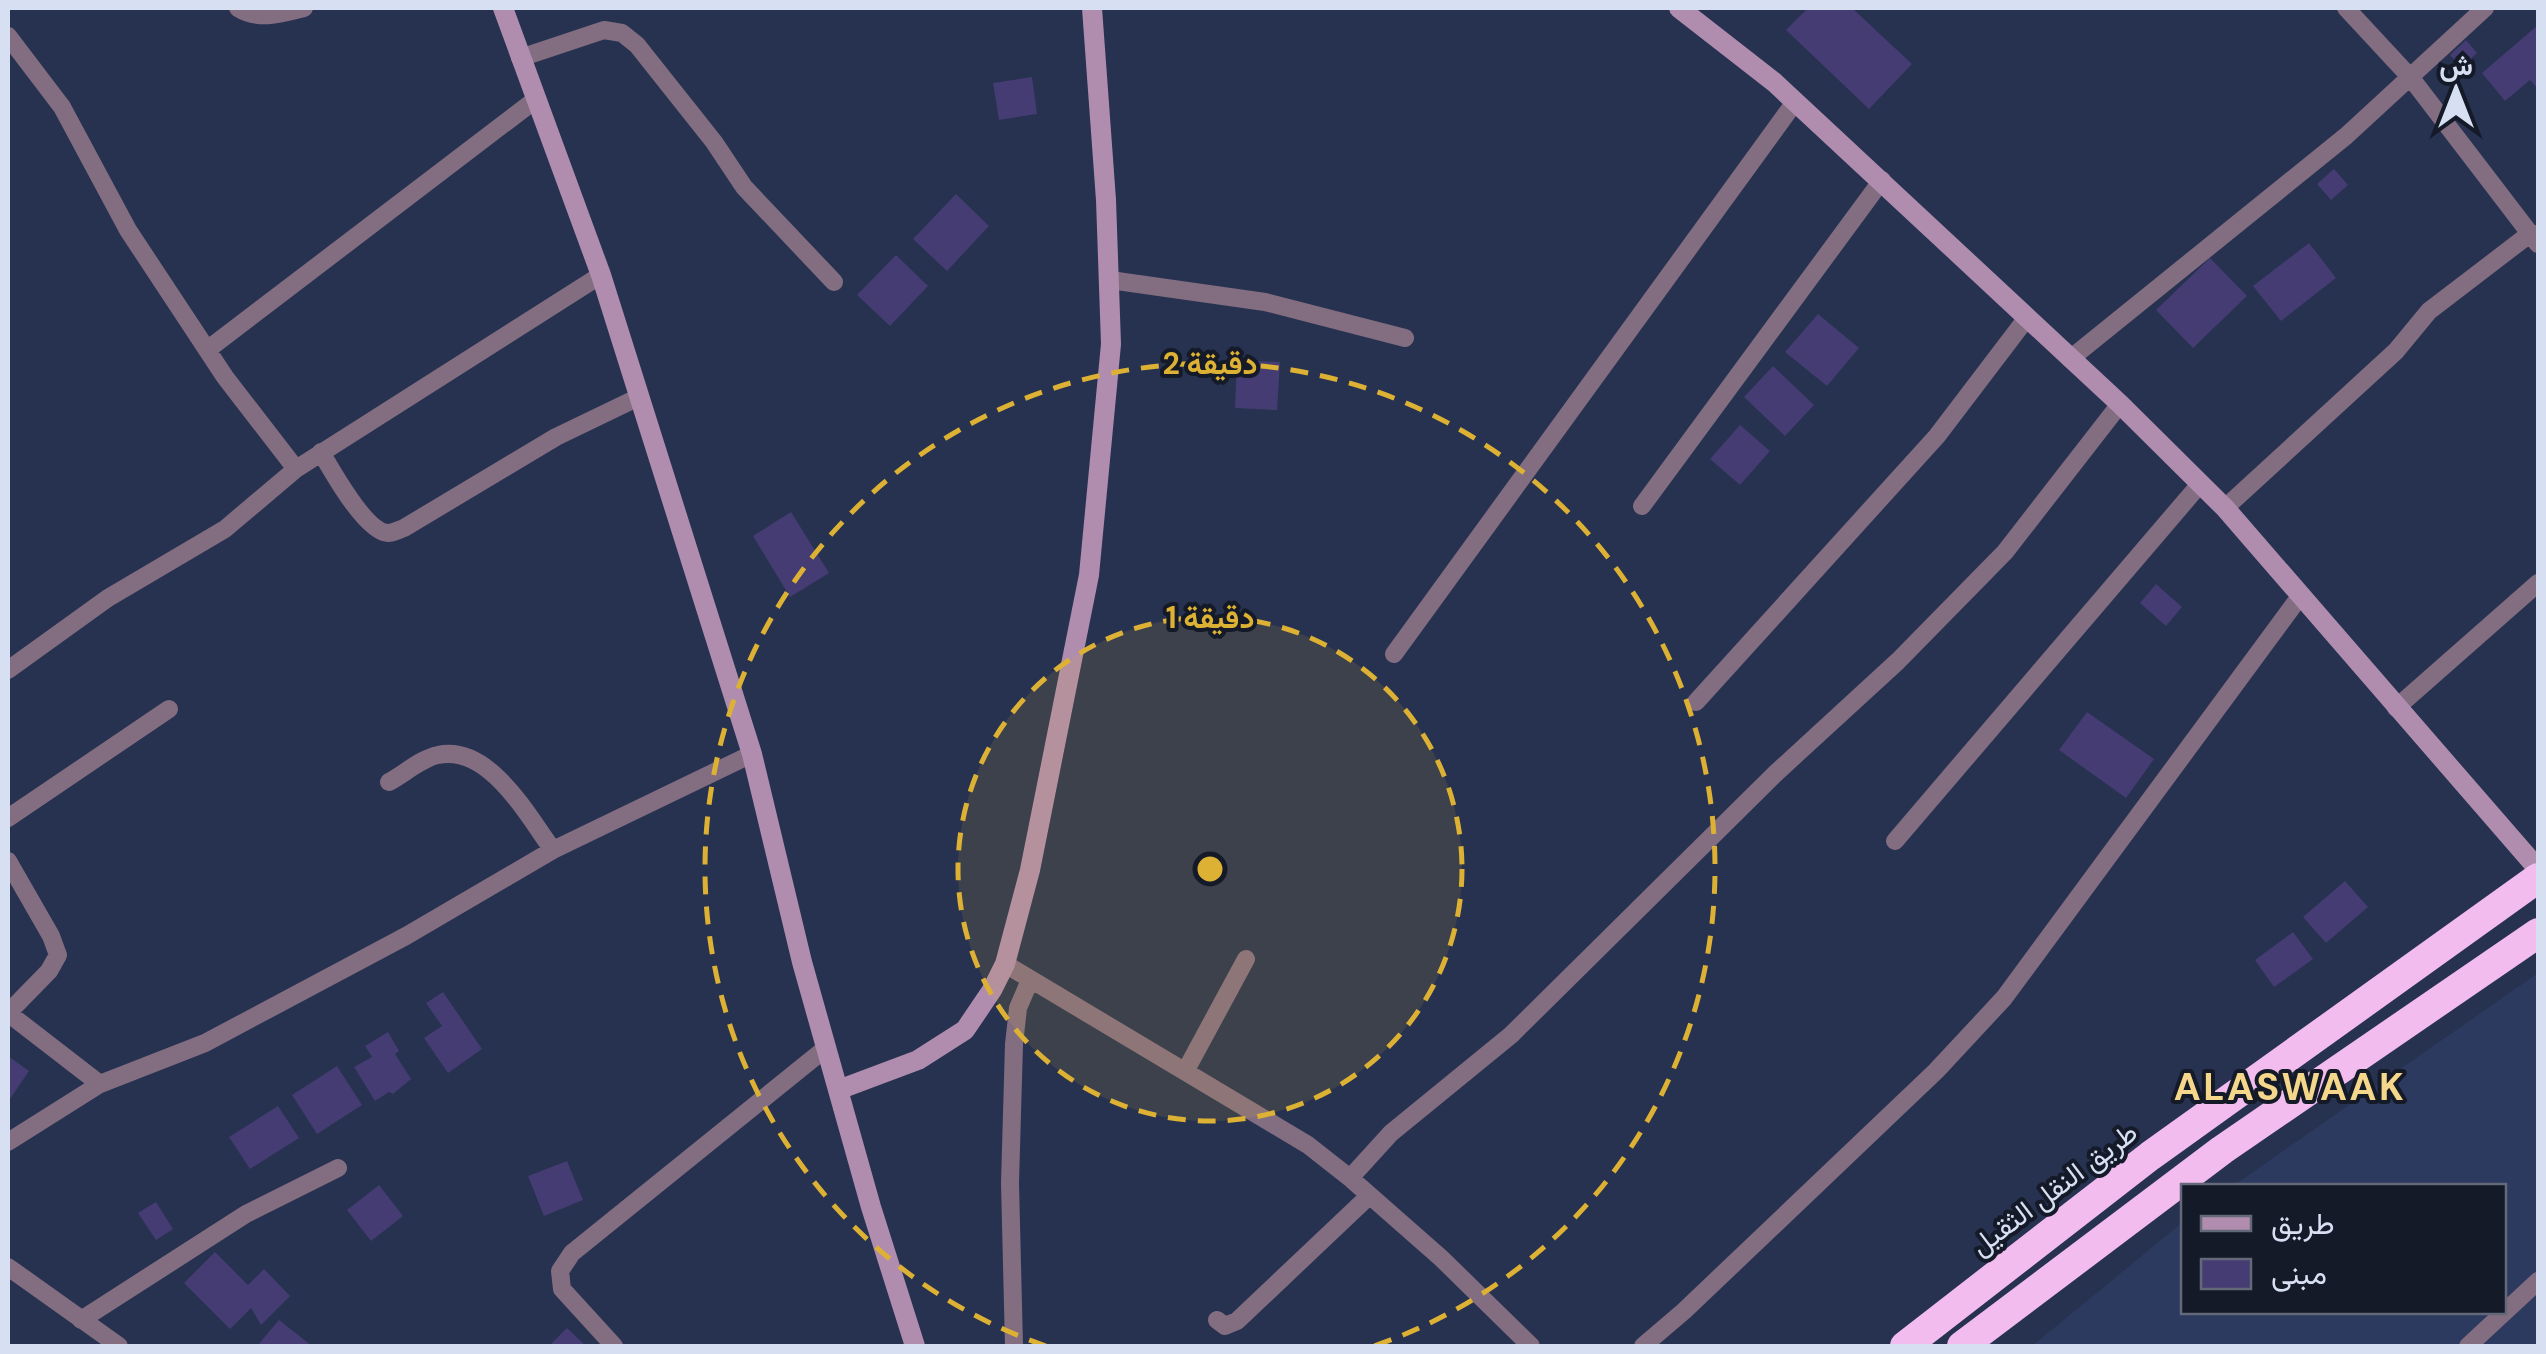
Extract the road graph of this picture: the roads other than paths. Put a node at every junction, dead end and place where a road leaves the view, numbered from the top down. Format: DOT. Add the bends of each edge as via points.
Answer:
graph roads {
  1 [pos="238,8"];
  2 [pos="304,8"];
  3 [pos="502,8"];
  4 [pos="1092,8"];
  5 [pos="1679,8"];
  6 [pos="2346,8"];
  7 [pos="2486,8"];
  8 [pos="8,36"];
  9 [pos="520,58"];
  10 [pos="2411,78"];
  11 [pos="535,100"];
  12 [pos="1795,102"];
  13 [pos="1882,180"];
  14 [pos="2535,238"];
  15 [pos="601,275"];
  16 [pos="1110,280"];
  17 [pos="834,282"];
  18 [pos="2026,318"];
  19 [pos="1405,338"];
  20 [pos="207,350"];
  21 [pos="2070,360"];
  22 [pos="640,397"];
  23 [pos="2120,404"];
  24 [pos="321,452"];
  25 [pos="296,468"];
  26 [pos="2200,484"];
  27 [pos="1642,506"];
  28 [pos="2224,508"];
  29 [pos="2538,582"];
  30 [pos="2301,596"];
  31 [pos="1394,654"];
  32 [pos="8,670"];
  33 [pos="1696,702"];
  34 [pos="2396,708"];
  35 [pos="169,710"];
  36 [pos="752,754"];
  37 [pos="390,782"];
  38 [pos="8,818"];
  39 [pos="1895,841"];
  40 [pos="553,850"];
  41 [pos="8,861"];
  42 [pos="2538,869"];
  43 [pos="2538,878"];
  44 [pos="2538,933"];
  45 [pos="1246,959"];
  46 [pos="1004,964"];
  47 [pos="1030,980"];
  48 [pos="8,1013"];
  49 [pos="826,1048"];
  50 [pos="1186,1070"];
  51 [pos="100,1084"];
  52 [pos="838,1090"];
  53 [pos="8,1142"];
  54 [pos="338,1168"];
  55 [pos="1350,1178"];
  56 [pos="1369,1196"];
  57 [pos="8,1267"];
  58 [pos="2538,1281"];
  59 [pos="2506,1311"];
  60 [pos="2502,1314"];
  61 [pos="81,1320"];
  62 [pos="1217,1320"];
  63 [pos="119,1346"];
  64 [pos="614,1346"];
  65 [pos="915,1346"];
  66 [pos="1014,1346"];
  67 [pos="1532,1346"];
  68 [pos="1643,1346"];
  69 [pos="1905,1346"];
  70 [pos="1962,1346"];
  71 [pos="2468,1346"];
  1 -- 2 [label="street" via="275,16"];
  3 -- 9 [label="street"];
  4 -- 16 [label="street"];
  5 -- 12 [label="street"];
  6 -- 10 [label="street"];
  7 -- 10 [label="street"];
  8 -- 20 [label="street" via="62,107 128,230"];
  9 -- 11 [label="street"];
  9 -- 17 [label="street" via="604,30 622,33 744,187"];
  10 -- 14 [label="street"];
  10 -- 21 [label="street"];
  11 -- 15 [label="street"];
  11 -- 20 [label="street"];
  12 -- 13 [label="street"];
  12 -- 31 [label="street"];
  13 -- 18 [label="street"];
  13 -- 27 [label="street"];
  14 -- 28 [label="street" via="2430,311 2396,351"];
  15 -- 22 [label="street"];
  15 -- 24 [label="street"];
  16 -- 19 [label="street" via="1265,302"];
  16 -- 46 [label="street" via="1089,575 1030,870"];
  18 -- 21 [label="street"];
  18 -- 33 [label="street" via="1937,436"];
  20 -- 25 [label="street"];
  21 -- 23 [label="street"];
  22 -- 24 [label="street" via="388,533 375,528"];
  22 -- 36 [label="street"];
  23 -- 26 [label="street"];
  23 -- 55 [label="street" via="2005,552 1898,661 1511,1035 1391,1132"];
  24 -- 25 [label="street"];
  25 -- 32 [label="street" via="225,529 108,598"];
  26 -- 28 [label="street"];
  26 -- 39 [label="street"];
  28 -- 30 [label="street"];
  29 -- 34 [label="street"];
  30 -- 34 [label="street"];
  30 -- 68 [label="street" via="2004,998 1936,1071"];
  34 -- 42 [label="street"];
  35 -- 38 [label="street"];
  36 -- 40 [label="street"];
  36 -- 49 [label="street"];
  37 -- 40 [label="street" via="438,755 474,759 504,782"];
  40 -- 51 [label="street" via="205,1044"];
  41 -- 48 [label="street" via="58,955"];
  43 -- 69 [label="highway, طريق النقل الثقيل" via="2150,1156"];
  44 -- 70 [label="highway" via="2222,1150"];
  45 -- 50 [label="street"];
  46 -- 47 [label="street"];
  46 -- 52 [label="street" via="965,1030 918,1060"];
  47 -- 50 [label="street"];
  47 -- 66 [label="street" via="1014,1044"];
  48 -- 51 [label="street"];
  49 -- 52 [label="street"];
  49 -- 64 [label="street" via="572,1253 560,1272 562,1289"];
  50 -- 55 [label="street"];
  51 -- 53 [label="street"];
  52 -- 65 [label="street"];
  54 -- 61 [label="street" via="246,1214"];
  55 -- 56 [label="street"];
  56 -- 62 [label="street" via="1237,1321 1226,1326"];
  56 -- 67 [label="street"];
  57 -- 61 [label="street"];
  58 -- 59 [label="street"];
  60 -- 71 [label="street"];
  61 -- 63 [label="street"];
}
